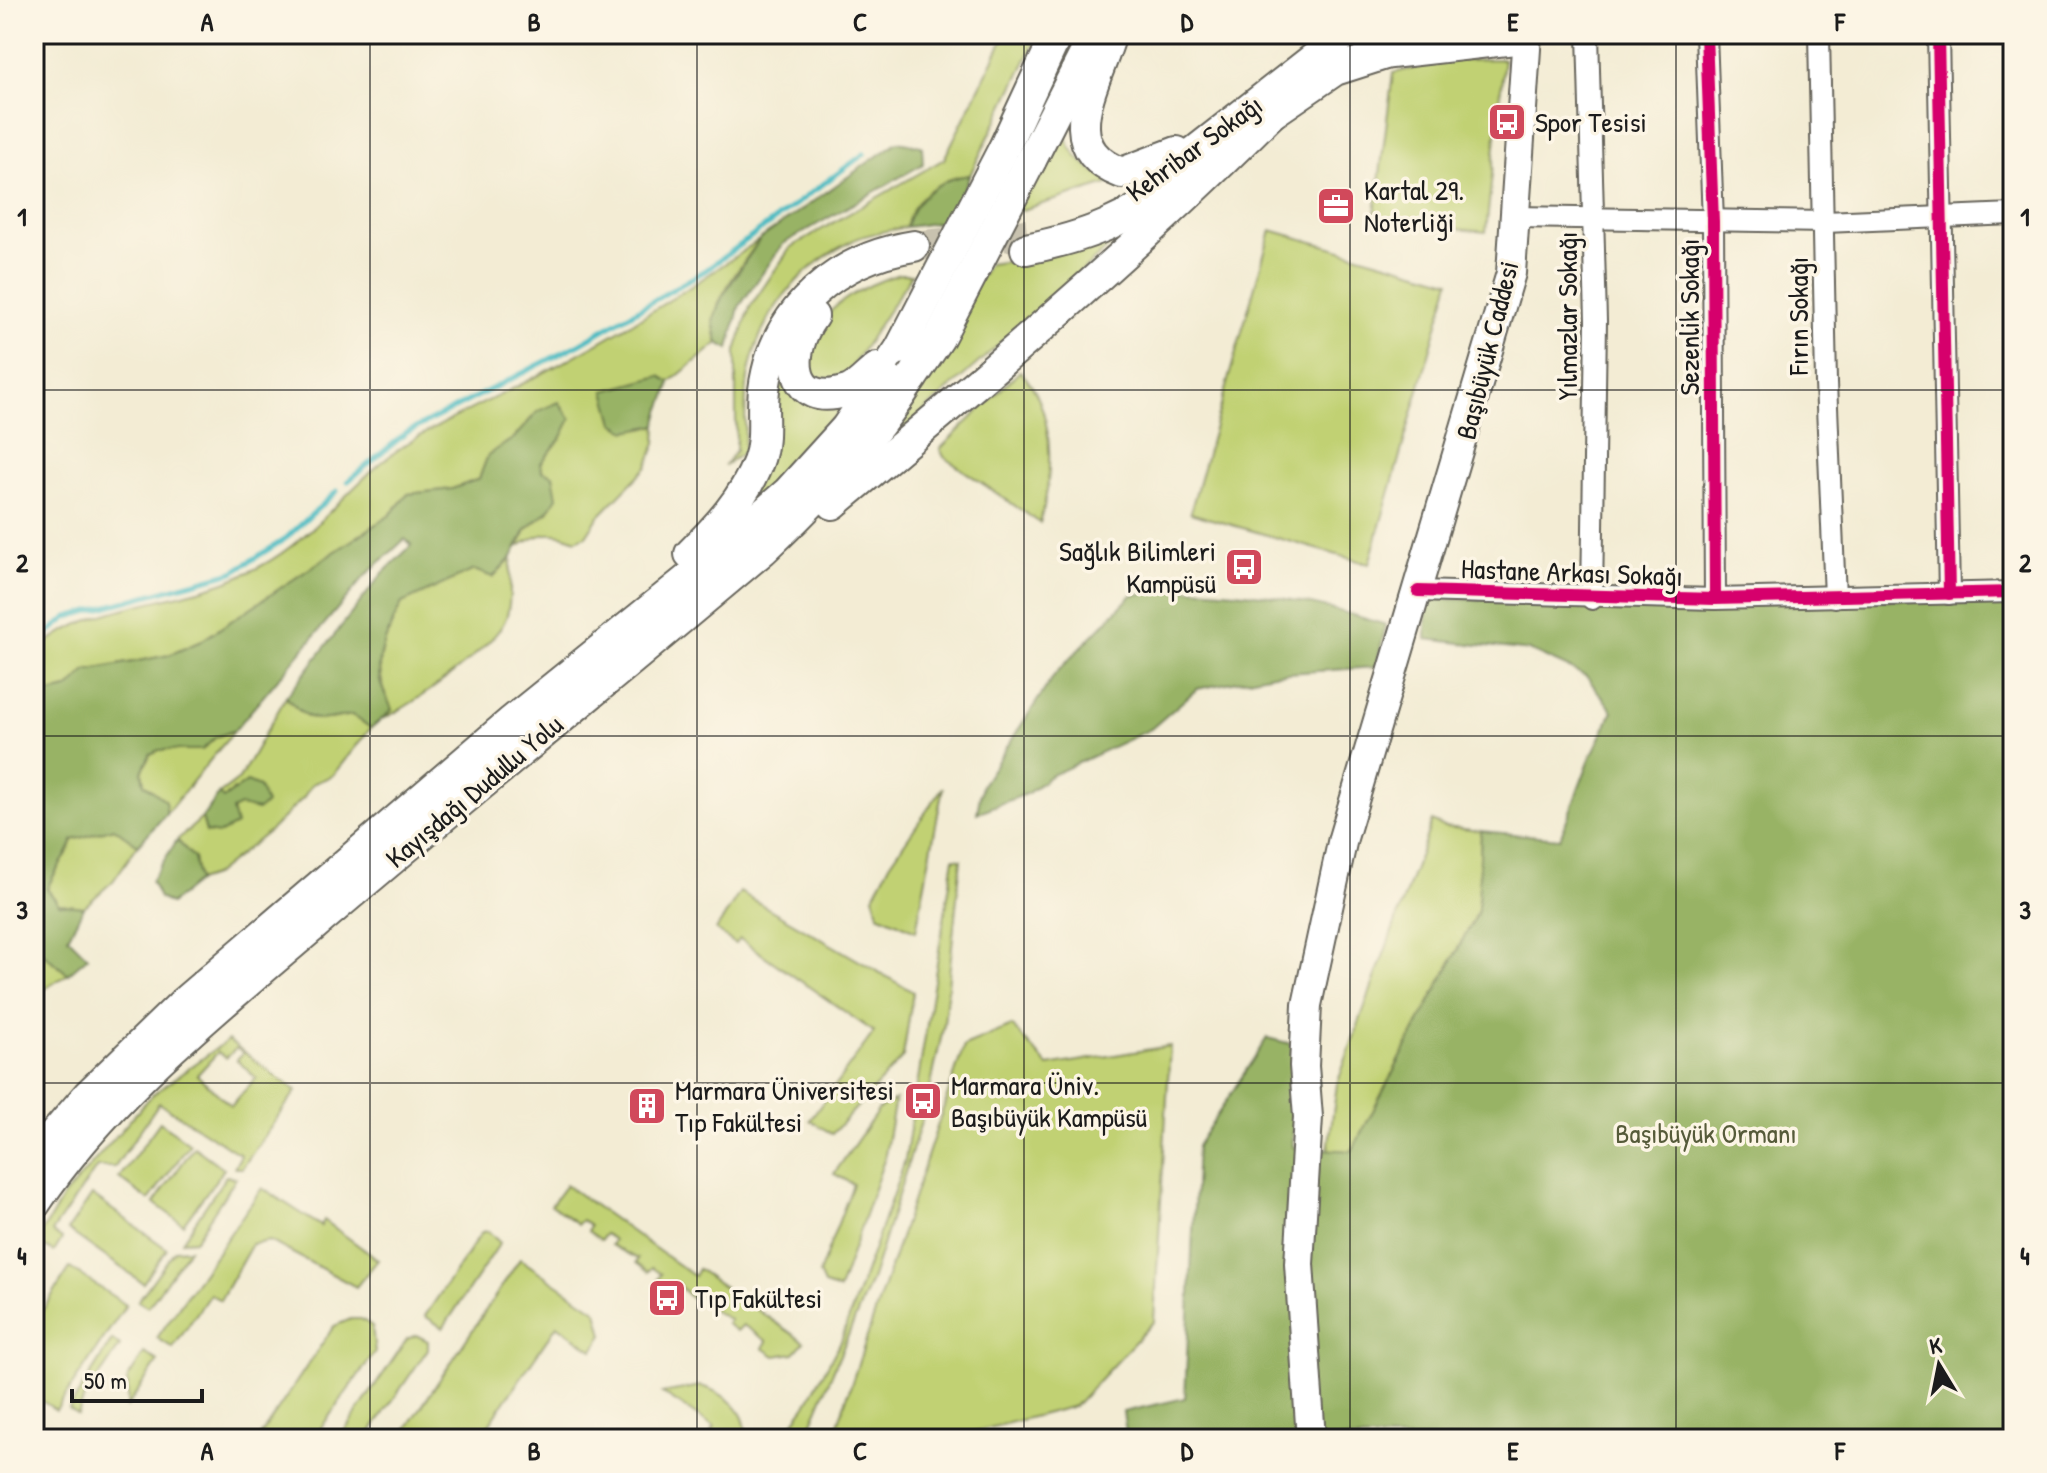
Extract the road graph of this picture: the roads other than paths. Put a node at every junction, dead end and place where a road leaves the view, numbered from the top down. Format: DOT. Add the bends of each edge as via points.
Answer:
graph roads {
  1 [pos="1057,34"];
  2 [pos="1095,34"];
  3 [pos="1111,34"];
  4 [pos="1345,34"];
  5 [pos="1588,34"];
  6 [pos="1706,34"];
  7 [pos="1819,34"];
  8 [pos="1938,34"];
  9 [pos="1526,37"];
  10 [pos="1374,44"];
  11 [pos="1264,108"];
  12 [pos="2013,214"];
  13 [pos="1515,217"];
  14 [pos="1941,217"];
  15 [pos="1595,218"];
  16 [pos="1713,222"];
  17 [pos="1825,222"];
  18 [pos="1027,242"];
  19 [pos="900,349"];
  20 [pos="2013,592"];
  21 [pos="1949,594"];
  22 [pos="1835,597"];
  23 [pos="1592,599"];
  24 [pos="1715,599"];
  25 [pos="1416,601"];
  26 [pos="663,634"];
  27 [pos="582,665"];
  28 [pos="184,1002"];
  29 [pos="34,1124"];
  30 [pos="34,1158"];
  31 [pos="34,1205"];
  32 [pos="1311,1439"];
  1 -- 19 [label="main road, Kayışdağı Dudullu Yolu, bridge"];
  2 -- 26 [label="main road, Kayışdağı Dudullu Yolu, bridge" via="939,338 889,413 833,484"];
  3 -- 11 [label="main road" via="1083,136 1102,165 1122,173 1148,165"];
  4 -- 11 [label="main road, Kehribar Sokağı"];
  5 -- 15 [label="street, Yılmazlar Sokağı"];
  6 -- 16 [label="street, Sezenlik Sokağı"];
  7 -- 17 [label="street, Fırın Sokağı"];
  8 -- 14 [label="street"];
  9 -- 10 [label="main road"];
  9 -- 13 [label="main road, Başıbüyük Caddesi"];
  10 -- 11 [label="main road"];
  11 -- 18 [label="main road" via="1119,222 1069,240"];
  11 -- 26 [label="main road" via="1203,182 781,548"];
  12 -- 14 [label="street"];
  13 -- 15 [label="street"];
  13 -- 25 [label="main road, Başıbüyük Caddesi" via="1511,273 1499,322"];
  14 -- 17 [label="street"];
  14 -- 21 [label="street"];
  15 -- 16 [label="street"];
  15 -- 23 [label="street, Yılmazlar Sokağı"];
  16 -- 17 [label="street"];
  16 -- 24 [label="street, Sezenlik Sokağı"];
  17 -- 22 [label="street, Fırın Sokağı"];
  19 -- 27 [label="main road, Kayışdağı Dudullu Yolu" via="846,428 788,492"];
  19 -- 27 [label="main road" via="849,391 821,395 797,374 794,355 798,338 819,307 868,274 915,254 886,250 853,263 808,297 774,346 759,459 733,508"];
  20 -- 21 [label="street, Hastane Arkası Sokağı"];
  21 -- 22 [label="street, Hastane Arkası Sokağı"];
  22 -- 24 [label="street, Hastane Arkası Sokağı"];
  23 -- 24 [label="street, Hastane Arkası Sokağı"];
  23 -- 25 [label="street, Hastane Arkası Sokağı"];
  25 -- 32 [label="main road, Başıbüyük Caddesi" via="1343,838 1307,1005 1308,1117 1299,1264"];
  26 -- 31 [label="main road, Kayışdağı Dudullu Yolu" via="240,989 117,1102"];
  27 -- 28 [label="main road, Kayışdağı Dudullu Yolu"];
  28 -- 29 [label="main road"];
  28 -- 30 [label="main road, Kayışdağı Dudullu Yolu" via="88,1095"];
}
